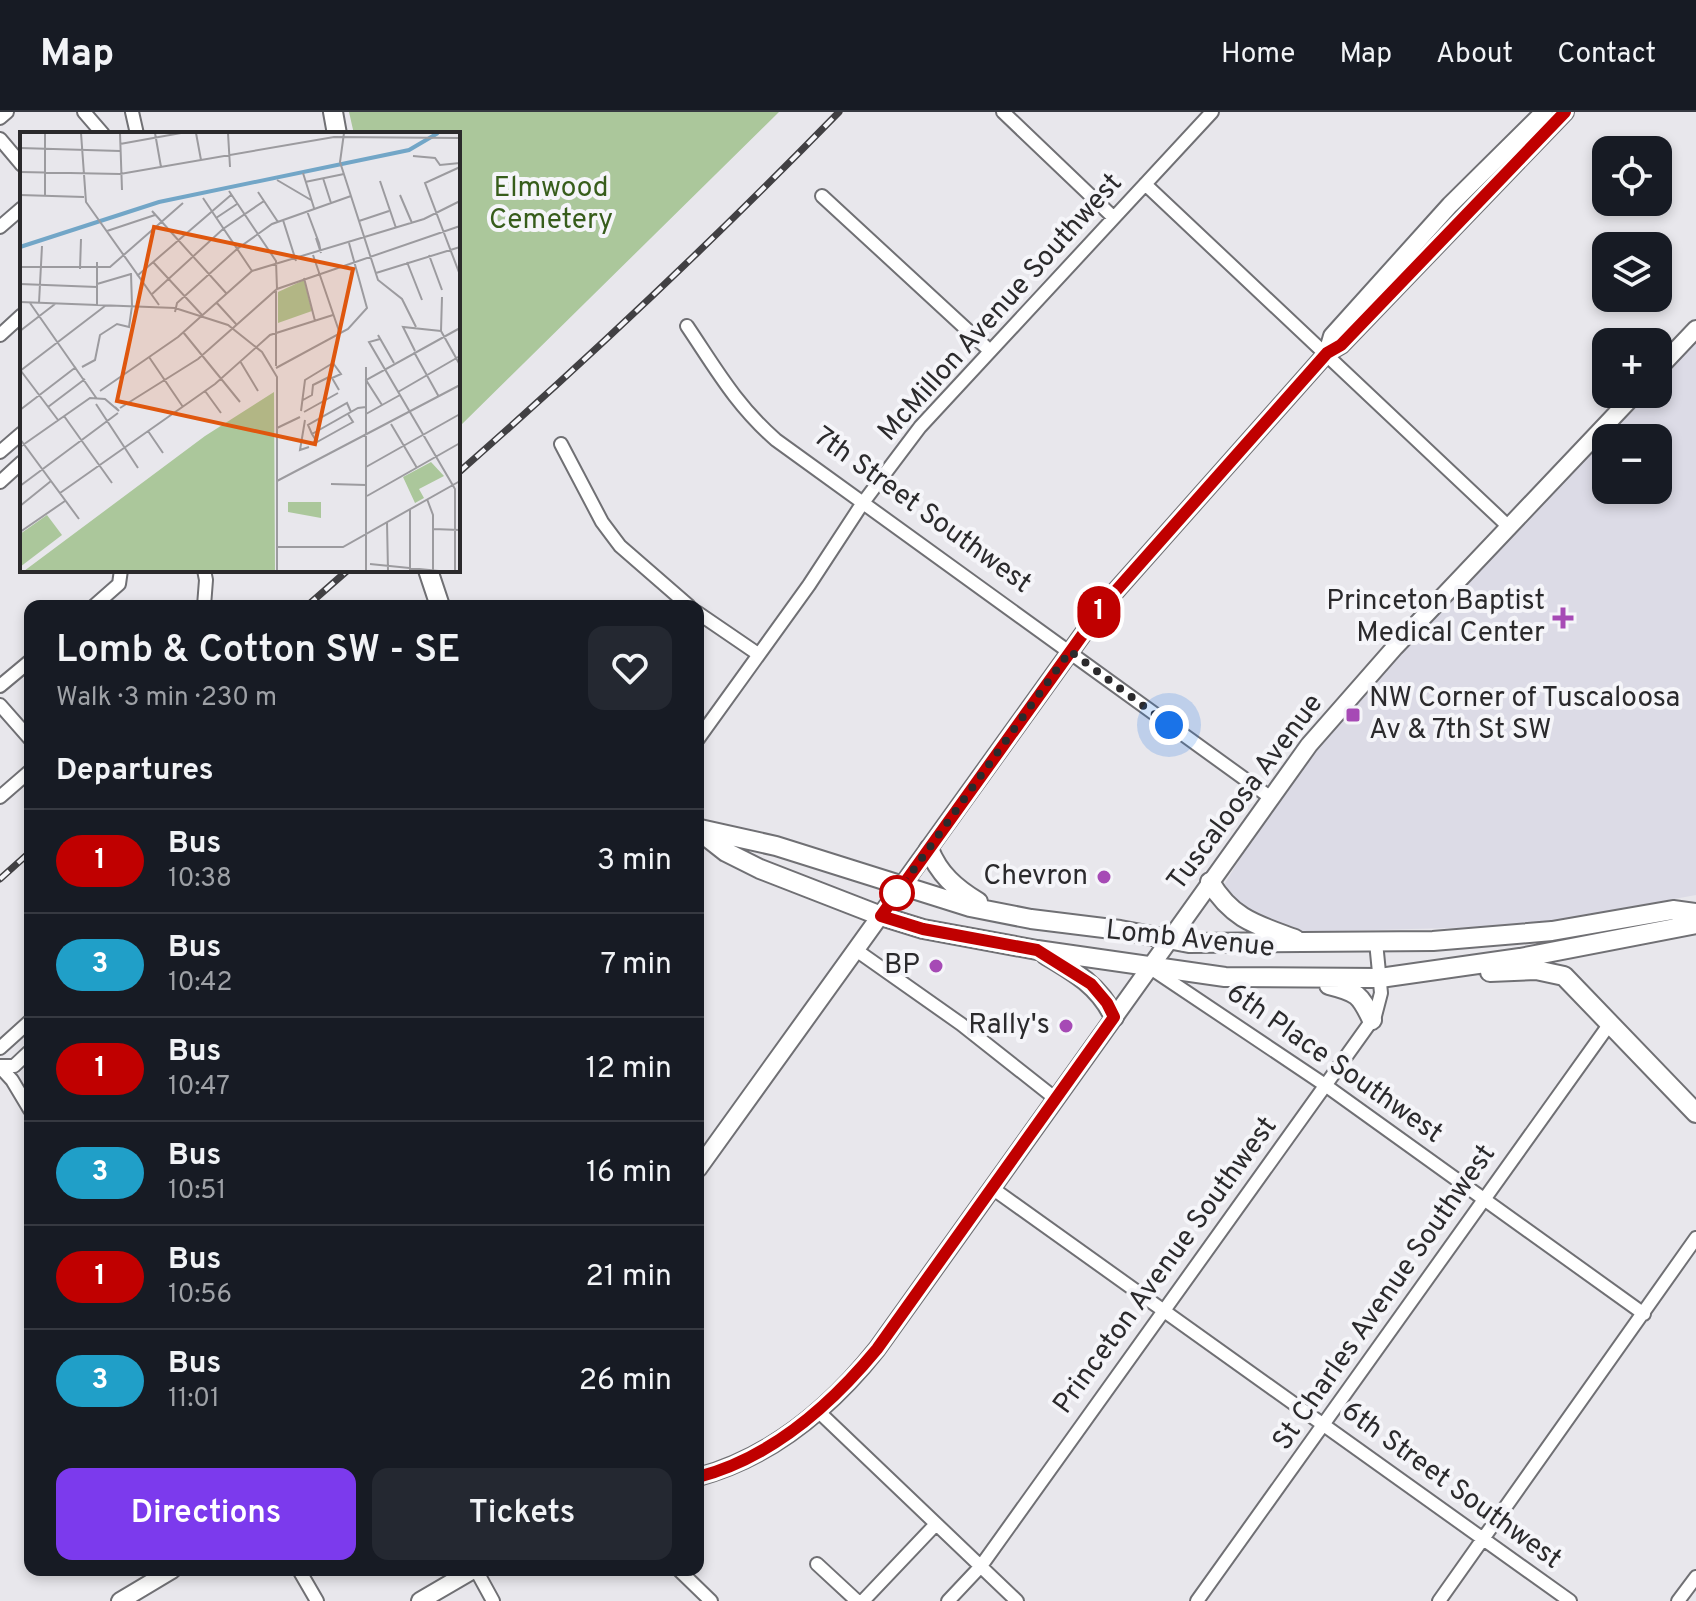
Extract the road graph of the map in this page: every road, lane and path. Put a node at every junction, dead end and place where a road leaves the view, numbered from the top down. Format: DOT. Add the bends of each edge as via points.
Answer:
graph roads {
  1 [pos="7,112"];
  2 [pos="84,112"];
  3 [pos="333,112"];
  4 [pos="1003,112"];
  5 [pos="1212,112"];
  6 [pos="1544,112"];
  7 [pos="1565,112"];
  8 [pos="0,118"];
  9 [pos="101,132"];
  10 [pos="337,132"];
  11 [pos="0,139"];
  12 [pos="20,163"];
  13 [pos="1145,184"];
  14 [pos="822,196"];
  15 [pos="20,210"];
  16 [pos="1113,217"];
  17 [pos="0,227"];
  18 [pos="20,317"];
  19 [pos="687,326"];
  20 [pos="1696,329"];
  21 [pos="0,335"];
  22 [pos="989,350"];
  23 [pos="1327,353"];
  24 [pos="1672,354"];
  25 [pos="1622,408"];
  26 [pos="20,435"];
  27 [pos="561,444"];
  28 [pos="0,452"];
  29 [pos="20,464"];
  30 [pos="0,482"];
  31 [pos="862,504"];
  32 [pos="1510,528"];
  33 [pos="121,572"];
  34 [pos="204,572"];
  35 [pos="430,578"];
  36 [pos="101,600"];
  37 [pos="205,600"];
  38 [pos="437,600"];
  39 [pos="682,600"];
  40 [pos="704,617"];
  41 [pos="1070,651"];
  42 [pos="758,654"];
  43 [pos="24,666"];
  44 [pos="0,686"];
  45 [pos="0,705"];
  46 [pos="704,730"];
  47 [pos="24,732"];
  48 [pos="24,776"];
  49 [pos="0,797"];
  50 [pos="1271,798"];
  51 [pos="704,831"];
  52 [pos="704,835"];
  53 [pos="929,849"];
  54 [pos="1210,882"];
  55 [pos="902,886"];
  56 [pos="995,912"];
  57 [pos="1696,913"];
  58 [pos="881,916"];
  59 [pos="1696,924"];
  60 [pos="1169,941"];
  61 [pos="1376,942"];
  62 [pos="1305,943"];
  63 [pos="856,950"];
  64 [pos="1037,950"];
  65 [pos="1150,968"];
  66 [pos="1432,971"];
  67 [pos="1286,977"];
  68 [pos="1380,978"];
  69 [pos="1114,1017"];
  70 [pos="1372,1020"];
  71 [pos="1611,1022"];
  72 [pos="24,1026"];
  73 [pos="0,1048"];
  74 [pos="24,1057"];
  75 [pos="0,1066"];
  76 [pos="1325,1085"];
  77 [pos="1056,1099"];
  78 [pos="24,1100"];
  79 [pos="1696,1113"];
  80 [pos="704,1161"];
  81 [pos="992,1188"];
  82 [pos="1484,1198"];
  83 [pos="1696,1238"];
  84 [pos="1165,1310"];
  85 [pos="1644,1314"];
  86 [pos="819,1412"];
  87 [pos="1324,1424"];
  88 [pos="704,1475"];
  89 [pos="936,1524"];
  90 [pos="1483,1539"];
  91 [pos="817,1564"];
  92 [pos="981,1566"];
  93 [pos="162,1576"];
  94 [pos="302,1576"];
  95 [pos="464,1576"];
  96 [pos="478,1576"];
  97 [pos="685,1576"];
  98 [pos="1696,1577"];
  99 [pos="120,1601"];
  100 [pos="317,1601"];
  101 [pos="420,1601"];
  102 [pos="493,1601"];
  103 [pos="711,1601"];
  104 [pos="860,1601"];
  105 [pos="948,1601"];
  106 [pos="1017,1601"];
  107 [pos="1197,1601"];
  108 [pos="1439,1601"];
  109 [pos="1570,1601"];
  110 [pos="1678,1601"];
  1 -- 8 [label="street"];
  2 -- 9 [label="street"];
  3 -- 10 [label="main road"];
  4 -- 16 [label="street"];
  5 -- 13 [label="street, McMillon Avenue Southwest"];
  6 -- 23 [label="street" via="1430,226 1332,336"];
  7 -- 23 [label="street" via="1341,345"];
  11 -- 12 [label="street"];
  13 -- 16 [label="street, McMillon Avenue Southwest"];
  13 -- 23 [label="street"];
  14 -- 22 [label="street"];
  15 -- 17 [label="street"];
  16 -- 22 [label="street, McMillon Avenue Southwest"];
  18 -- 21 [label="street"];
  19 -- 31 [label="street, 7th Street Southwest" via="749,416"];
  20 -- 24 [label="street"];
  22 -- 31 [label="street, McMillon Avenue Southwest" via="920,427"];
  23 -- 32 [label="street"];
  23 -- 41 [label="street" via="1106,602"];
  25 -- 32 [label="street, Tuscaloosa Avenue"];
  26 -- 28 [label="street"];
  27 -- 39 [label="street" via="620,546"];
  29 -- 30 [label="street"];
  31 -- 41 [label="street, 7th Street Southwest"];
  31 -- 42 [label="street, McMillon Avenue Southwest"];
  32 -- 50 [label="street, Tuscaloosa Avenue" via="1395,647 1309,745"];
  33 -- 36 [label="street" via="119,584"];
  34 -- 37 [label="street"];
  35 -- 38 [label="main road"];
  40 -- 42 [label="street"];
  41 -- 50 [label="street, 7th Street Southwest"];
  41 -- 53 [label="street"];
  42 -- 46 [label="street, McMillon Avenue Southwest"];
  43 -- 44 [label="street"];
  45 -- 47 [label="street"];
  48 -- 49 [label="street"];
  50 -- 54 [label="street, Tuscaloosa Avenue"];
  51 -- 55 [label="main road, Lomb Avenue" via="776,846"];
  52 -- 58 [label="main road, Lomb Avenue" via="760,869"];
  53 -- 55 [label="street"];
  53 -- 56 [label="main road" via="957,890"];
  54 -- 60 [label="street, Tuscaloosa Avenue"];
  54 -- 62 [label="main road" via="1237,914"];
  55 -- 56 [label="main road, Lomb Avenue"];
  55 -- 58 [label="street"];
  56 -- 60 [label="main road, Lomb Avenue"];
  57 -- 61 [label="main road, Lomb Avenue" via="1673,910 1552,931"];
  58 -- 63 [label="street"];
  58 -- 64 [label="main road, Lomb Avenue"];
  59 -- 66 [label="main road, Lomb Avenue"];
  60 -- 62 [label="main road, Lomb Avenue"];
  60 -- 65 [label="street, Tuscaloosa Avenue"];
  61 -- 62 [label="main road, Lomb Avenue"];
  61 -- 68 [label="street, Princeton Avenue Southwest"];
  63 -- 77 [label="street"];
  63 -- 80 [label="street"];
  64 -- 65 [label="main road, Lomb Avenue"];
  64 -- 69 [label="main road" via="1091,984"];
  65 -- 67 [label="main road, Lomb Avenue" via="1225,977"];
  65 -- 69 [label="street, Tuscaloosa Avenue"];
  65 -- 76 [label="street, 6th Place Southwest"];
  66 -- 68 [label="main road, Lomb Avenue"];
  66 -- 71 [label="main road" via="1536,970 1564,976"];
  67 -- 68 [label="main road, Lomb Avenue"];
  67 -- 70 [label="main road" via="1357,993"];
  68 -- 70 [label="street, Princeton Avenue Southwest"];
  69 -- 77 [label="street, Tuscaloosa Avenue"];
  70 -- 76 [label="street, Princeton Avenue Southwest"];
  71 -- 79 [label="main road"];
  71 -- 82 [label="street, St Charles Avenue Southwest"];
  72 -- 73 [label="street"];
  74 -- 75 [label="street" via="14,1066"];
  75 -- 78 [label="street"];
  76 -- 82 [label="street, 6th Place Southwest"];
  76 -- 84 [label="street, Princeton Avenue Southwest"];
  77 -- 81 [label="street, Tuscaloosa Avenue"];
  81 -- 84 [label="street, 6th Street Southwest"];
  81 -- 86 [label="street, Tuscaloosa Avenue" via="877,1349"];
  82 -- 85 [label="street, 6th Place Southwest"];
  82 -- 87 [label="street, St Charles Avenue Southwest"];
  83 -- 85 [label="street"];
  84 -- 87 [label="street, 6th Street Southwest"];
  84 -- 92 [label="street, Princeton Avenue Southwest"];
  85 -- 90 [label="street"];
  86 -- 88 [label="street, Tuscaloosa Avenue" via="741,1461"];
  86 -- 89 [label="street"];
  87 -- 90 [label="street, 6th Street Southwest"];
  87 -- 107 [label="street, St Charles Avenue Southwest"];
  89 -- 92 [label="street"];
  89 -- 104 [label="street"];
  90 -- 108 [label="street"];
  90 -- 109 [label="street, 6th Street Southwest"];
  91 -- 104 [label="street"];
  92 -- 105 [label="street, Princeton Avenue Southwest"];
  92 -- 106 [label="street"];
  93 -- 99 [label="street"];
  94 -- 100 [label="street"];
  95 -- 101 [label="street"];
  96 -- 102 [label="street"];
  97 -- 103 [label="street"];
  98 -- 110 [label="street"];
}
